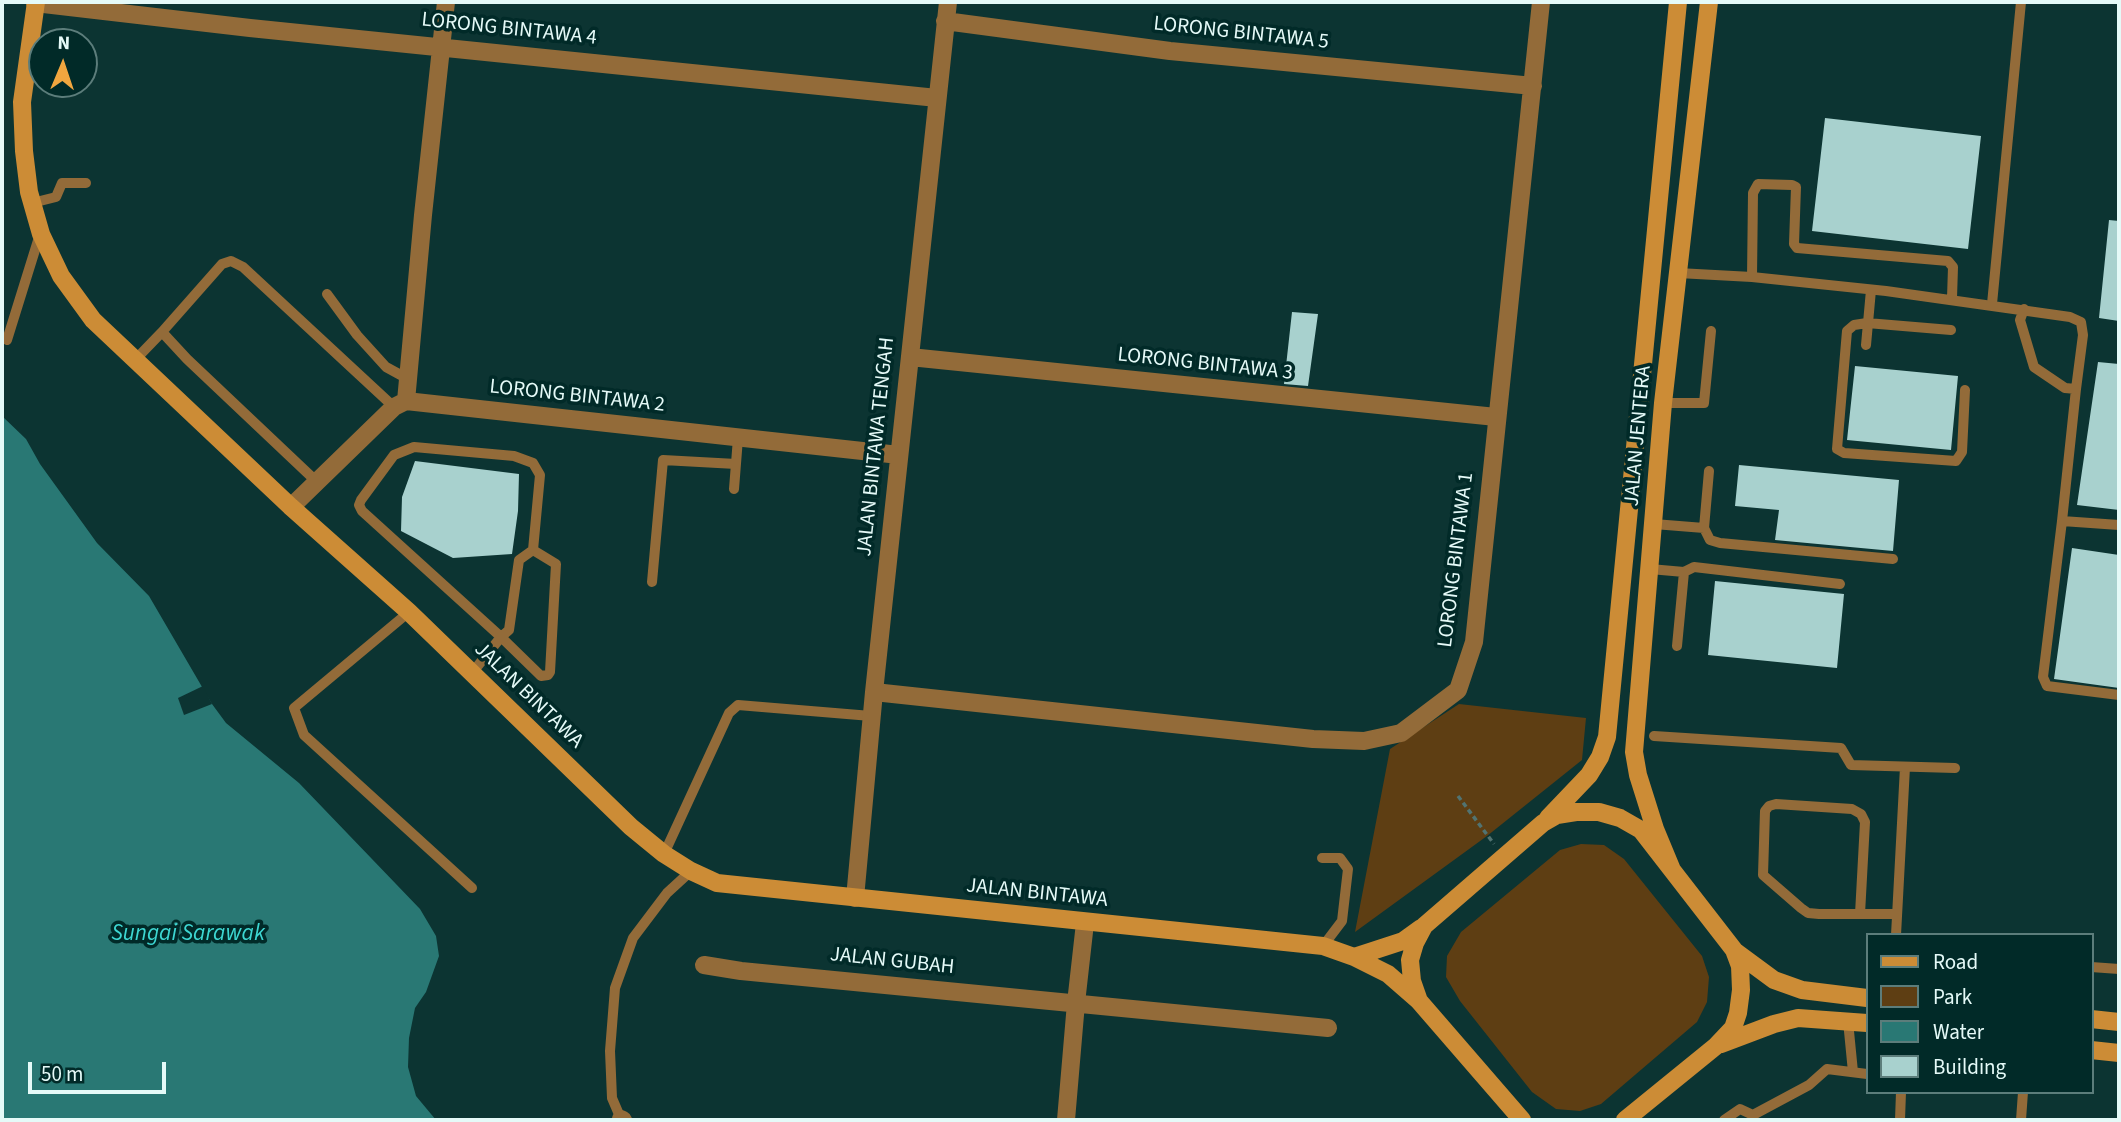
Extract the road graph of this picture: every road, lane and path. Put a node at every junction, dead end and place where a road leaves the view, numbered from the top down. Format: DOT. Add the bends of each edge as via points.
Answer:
graph roads {
  1 [pos="35,2"];
  2 [pos="446,2"];
  3 [pos="948,2"];
  4 [pos="1541,2"];
  5 [pos="1678,2"];
  6 [pos="1709,2"];
  7 [pos="2021,2"];
  8 [pos="945,22"];
  9 [pos="441,47"];
  10 [pos="1532,86"];
  11 [pos="937,98"];
  12 [pos="86,183"];
  13 [pos="32,203"];
  14 [pos="41,234"];
  15 [pos="1678,272"];
  16 [pos="1752,277"];
  17 [pos="1871,290"];
  18 [pos="327,294"];
  19 [pos="1952,298"];
  20 [pos="1992,304"];
  21 [pos="2024,309"];
  22 [pos="1867,323"];
  23 [pos="1951,330"];
  24 [pos="1711,331"];
  25 [pos="162,332"];
  26 [pos="7,340"];
  27 [pos="1866,345"];
  28 [pos="910,357"];
  29 [pos="135,360"];
  30 [pos="408,379"];
  31 [pos="1965,390"];
  32 [pos="2076,390"];
  33 [pos="1663,403"];
  34 [pos="400,404"];
  35 [pos="1496,417"];
  36 [pos="738,438"];
  37 [pos="899,455"];
  38 [pos="736,464"];
  39 [pos="1709,471"];
  40 [pos="317,482"];
  41 [pos="734,489"];
  42 [pos="291,507"];
  43 [pos="2063,521"];
  44 [pos="1654,524"];
  45 [pos="2119,525"];
  46 [pos="1704,528"];
  47 [pos="533,550"];
  48 [pos="1893,559"];
  49 [pos="1650,569"];
  50 [pos="1684,572"];
  51 [pos="652,582"];
  52 [pos="1840,584"];
  53 [pos="409,612"];
  54 [pos="501,637"];
  55 [pos="1677,646"];
  56 [pos="472,673"];
  57 [pos="874,692"];
  58 [pos="2119,695"];
  59 [pos="871,716"];
  60 [pos="1654,736"];
  61 [pos="1905,767"];
  62 [pos="1955,768"];
  63 [pos="1458,796"];
  64 [pos="1543,823"];
  65 [pos="664,854"];
  66 [pos="1504,857"];
  67 [pos="1322,858"];
  68 [pos="1672,870"];
  69 [pos="691,871"];
  70 [pos="472,888"];
  71 [pos="855,898"];
  72 [pos="1860,914"];
  73 [pos="1897,914"];
  74 [pos="1085,923"];
  75 [pos="1424,926"];
  76 [pos="1896,933"];
  77 [pos="1323,946"];
  78 [pos="1734,950"];
  79 [pos="1354,957"];
  80 [pos="704,965"];
  81 [pos="2093,967"];
  82 [pos="2119,969"];
  83 [pos="1866,998"];
  84 [pos="1419,1001"];
  85 [pos="1076,1003"];
  86 [pos="2093,1019"];
  87 [pos="1848,1021"];
  88 [pos="2119,1022"];
  89 [pos="1866,1023"];
  90 [pos="1328,1028"];
  91 [pos="1716,1046"];
  92 [pos="2093,1050"];
  93 [pos="2119,1053"];
  94 [pos="1853,1072"];
  95 [pos="1866,1074"];
  96 [pos="1901,1094"];
  97 [pos="2023,1094"];
  98 [pos="622,1120"];
  99 [pos="1066,1120"];
  100 [pos="1522,1120"];
  101 [pos="1625,1120"];
  102 [pos="1724,1120"];
  103 [pos="1900,1120"];
  104 [pos="2021,1120"];
  1 -- 9 [label="street, LORONG BINTAWA 4"];
  1 -- 13 [label="street, JALAN BINTAWA" via="22,102"];
  2 -- 9 [label="street"];
  3 -- 8 [label="street, JALAN BINTAWA TENGAH"];
  4 -- 10 [label="street, LORONG BINTAWA 1"];
  5 -- 64 [label="street, JALAN JENTERA" via="1607,737 1589,775"];
  6 -- 15 [label="street, JALAN JENTERA"];
  7 -- 20 [label="lane"];
  8 -- 10 [label="street, LORONG BINTAWA 5" via="1170,51"];
  8 -- 11 [label="street, JALAN BINTAWA TENGAH"];
  9 -- 11 [label="street, LORONG BINTAWA 4"];
  9 -- 30 [label="street"];
  10 -- 35 [label="street, LORONG BINTAWA 1"];
  11 -- 28 [label="street, JALAN BINTAWA TENGAH"];
  12 -- 13 [label="lane" via="62,183 56,197"];
  13 -- 14 [label="street, JALAN BINTAWA"];
  14 -- 26 [label="lane"];
  14 -- 29 [label="street, JALAN BINTAWA" via="61,276 93,320"];
  15 -- 16 [label="lane"];
  15 -- 33 [label="street, JALAN JENTERA"];
  16 -- 17 [label="lane"];
  16 -- 19 [label="lane" via="1753,193 1758,184 1792,185 1796,187 1797,248 1948,261 1953,267"];
  17 -- 19 [label="lane"];
  17 -- 22 [label="lane"];
  18 -- 30 [label="lane" via="386,367"];
  19 -- 20 [label="lane"];
  20 -- 21 [label="lane"];
  21 -- 32 [label="lane" via="2020,320 2034,367 2065,388"];
  21 -- 32 [label="lane" via="2081,322"];
  22 -- 23 [label="lane"];
  22 -- 27 [label="lane"];
  22 -- 31 [label="lane" via="1854,325 1845,337 1837,449 1956,461 1962,452"];
  24 -- 33 [label="lane" via="1704,403"];
  25 -- 29 [label="lane"];
  25 -- 34 [label="lane" via="222,264 231,261"];
  25 -- 40 [label="lane"];
  28 -- 35 [label="street, LORONG BINTAWA 3"];
  28 -- 37 [label="street, JALAN BINTAWA TENGAH"];
  29 -- 42 [label="street, JALAN BINTAWA"];
  30 -- 34 [label="street"];
  32 -- 43 [label="lane"];
  33 -- 44 [label="street, JALAN JENTERA"];
  34 -- 36 [label="street, LORONG BINTAWA 2"];
  34 -- 40 [label="street"];
  35 -- 57 [label="street, LORONG BINTAWA 1" via="1474,642 1458,690 1401,733 1364,741 1313,739"];
  36 -- 37 [label="street, LORONG BINTAWA 2"];
  36 -- 38 [label="lane"];
  37 -- 57 [label="street, JALAN BINTAWA TENGAH"];
  38 -- 41 [label="lane"];
  38 -- 51 [label="lane" via="663,460"];
  39 -- 46 [label="lane"];
  40 -- 42 [label="street"];
  42 -- 53 [label="street, JALAN BINTAWA"];
  43 -- 45 [label="lane"];
  43 -- 58 [label="lane" via="2043,677 2047,686"];
  44 -- 46 [label="lane"];
  44 -- 49 [label="street, JALAN JENTERA"];
  46 -- 48 [label="lane" via="1710,540 1720,543"];
  47 -- 54 [label="lane" via="519,560 509,630"];
  47 -- 54 [label="lane" via="556,564 548,675 541,676"];
  47 -- 54 [label="lane" via="540,475 533,463 514,456 414,447 394,455 361,499 362,511"];
  49 -- 50 [label="lane"];
  49 -- 68 [label="street, JALAN JENTERA" via="1634,752 1655,829"];
  50 -- 52 [label="lane" via="1694,567"];
  50 -- 55 [label="lane"];
  53 -- 56 [label="street, JALAN BINTAWA"];
  53 -- 70 [label="lane" via="294,708 304,735"];
  54 -- 56 [label="lane"];
  56 -- 65 [label="street, JALAN BINTAWA"];
  57 -- 59 [label="street, JALAN BINTAWA TENGAH"];
  59 -- 65 [label="lane" via="738,705 729,713"];
  59 -- 71 [label="street, JALAN BINTAWA TENGAH"];
  60 -- 61 [label="lane" via="1828,746 1841,748 1851,765"];
  61 -- 62 [label="lane"];
  61 -- 73 [label="lane"];
  63 -- 66 [label="path"];
  64 -- 66 [label="street, JALAN JENTERA"];
  64 -- 68 [label="street" via="1576,812 1620,818 1641,830"];
  65 -- 69 [label="street, JALAN BINTAWA"];
  66 -- 75 [label="street, JALAN JENTERA"];
  67 -- 77 [label="lane" via="1340,858 1348,869 1342,921"];
  68 -- 78 [label="street"];
  69 -- 71 [label="street, JALAN BINTAWA" via="718,883"];
  69 -- 98 [label="lane" via="632,937 615,988 612,1098"];
  71 -- 74 [label="street, JALAN BINTAWA"];
  72 -- 72 [label="lane" via="1808,913 1767,880 1763,875 1765,811 1769,806 1852,809 1860,814 1865,822"];
  72 -- 73 [label="lane"];
  73 -- 76 [label="lane"];
  74 -- 77 [label="street, JALAN BINTAWA"];
  74 -- 85 [label="street"];
  75 -- 79 [label="street, JALAN JENTERA" via="1403,941"];
  75 -- 84 [label="street" via="1410,960"];
  77 -- 79 [label="street, JALAN BINTAWA"];
  78 -- 83 [label="street" via="1774,981 1802,990"];
  78 -- 91 [label="street" via="1740,966 1738,1013 1733,1028"];
  79 -- 84 [label="street, JALAN BINTAWA" via="1388,974"];
  80 -- 85 [label="street, JALAN GUBAH"];
  81 -- 82 [label="lane"];
  84 -- 100 [label="street, JALAN BINTAWA"];
  85 -- 90 [label="street, JALAN GUBAH"];
  85 -- 99 [label="street"];
  86 -- 88 [label="street"];
  87 -- 89 [label="street"];
  87 -- 91 [label="street" via="1798,1018"];
  87 -- 94 [label="lane"];
  91 -- 101 [label="street"];
  92 -- 93 [label="street"];
  94 -- 95 [label="lane"];
  94 -- 102 [label="lane" via="1827,1069 1809,1085 1753,1115 1740,1109"];
  96 -- 103 [label="lane"];
  97 -- 104 [label="lane"];
}
